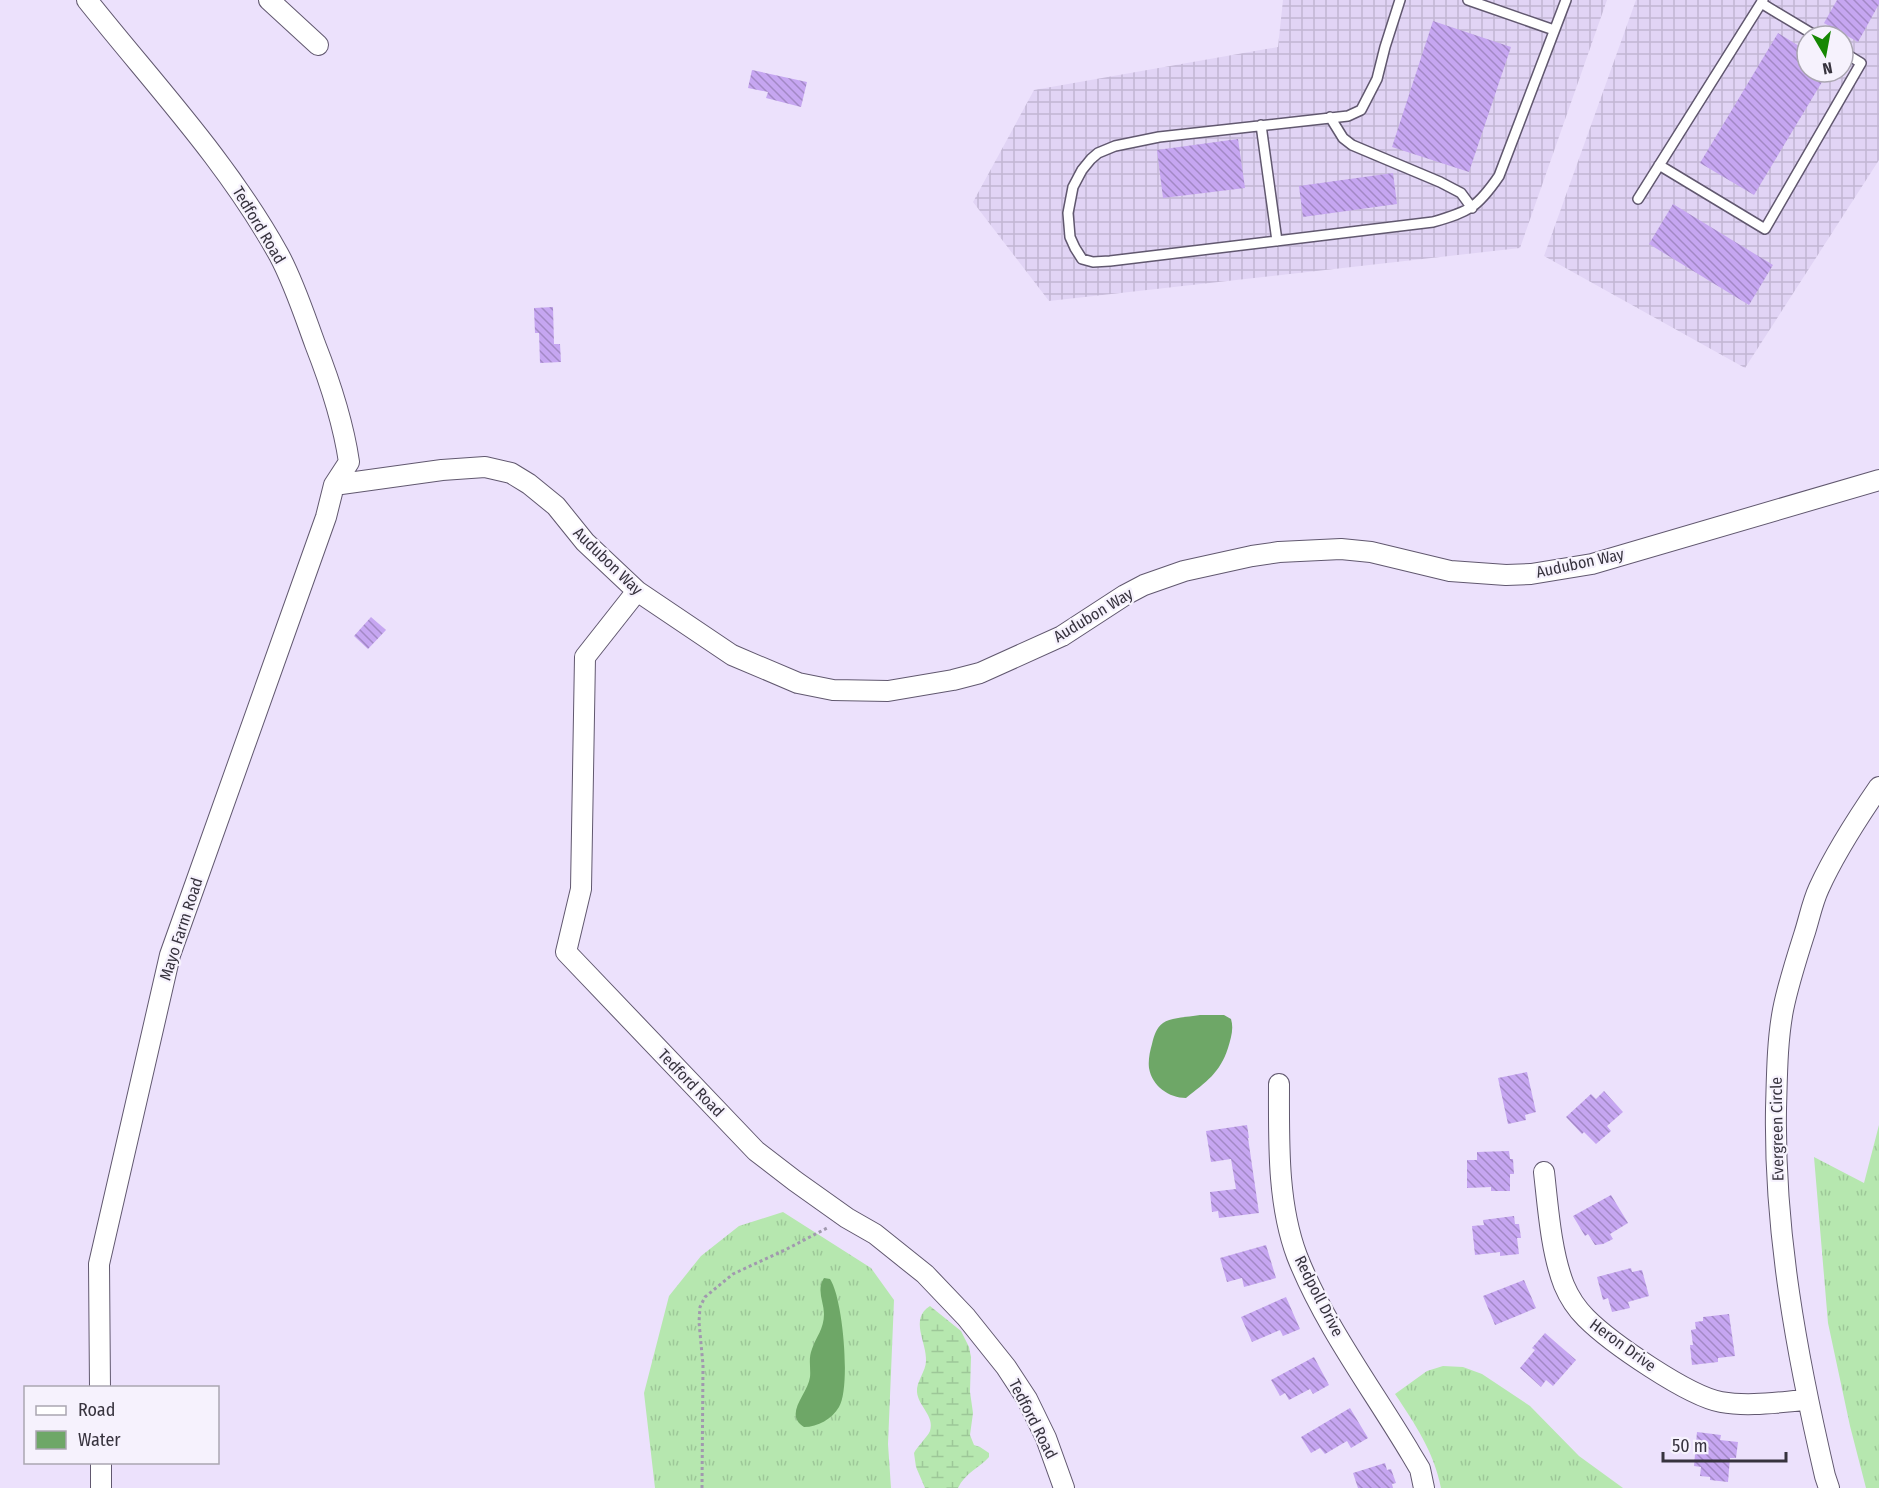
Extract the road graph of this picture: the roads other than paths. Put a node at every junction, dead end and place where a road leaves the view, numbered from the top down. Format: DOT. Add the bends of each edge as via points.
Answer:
graph roads {
  1 [pos="87,0"];
  2 [pos="269,0"];
  3 [pos="1400,0"];
  4 [pos="1468,0"];
  5 [pos="1566,0"];
  6 [pos="1762,2"];
  7 [pos="1797,24"];
  8 [pos="1554,30"];
  9 [pos="318,45"];
  10 [pos="1855,59"];
  11 [pos="1855,73"];
  12 [pos="1849,84"];
  13 [pos="1330,117"];
  14 [pos="1261,125"];
  15 [pos="1659,165"];
  16 [pos="1638,199"];
  17 [pos="1472,208"];
  18 [pos="1277,241"];
  19 [pos="1879,480"];
  20 [pos="334,485"];
  21 [pos="637,591"];
  22 [pos="1879,787"];
  23 [pos="1279,1084"];
  24 [pos="1544,1172"];
  25 [pos="100,1386"];
  26 [pos="1807,1400"];
  27 [pos="101,1464"];
  28 [pos="101,1488"];
  29 [pos="1064,1488"];
  30 [pos="1425,1488"];
  31 [pos="1829,1488"];
  1 -- 20 [label="street, Tedford Road" via="210,149 280,257 324,367 345,439 349,462"];
  2 -- 9 [label="street"];
  3 -- 13 [label="lane" via="1369,97 1361,110"];
  4 -- 8 [label="lane"];
  5 -- 8 [label="lane"];
  6 -- 7 [label="lane"];
  6 -- 15 [label="lane"];
  8 -- 17 [label="lane" via="1499,177"];
  10 -- 11 [label="lane" via="1861,63"];
  12 -- 15 [label="lane" via="1765,229"];
  13 -- 14 [label="lane"];
  13 -- 17 [label="lane" via="1352,145 1461,193"];
  14 -- 18 [label="lane"];
  14 -- 18 [label="lane" via="1159,137 1098,153 1073,187 1068,213 1070,237 1082,259 1093,262"];
  15 -- 16 [label="lane"];
  17 -- 18 [label="lane" via="1433,222"];
  19 -- 21 [label="street, Audubon Way" via="1592,564 1531,574 1450,571 1341,549 1252,556 1184,571 1144,585 1062,636 981,673 888,692 833,690 766,671 732,655"];
  20 -- 21 [label="street, Audubon Way" via="485,467 511,474 556,506 585,542"];
  20 -- 25 [label="street, Mayo Farm Road" via="170,955 99,1264"];
  21 -- 29 [label="street, Tedford Road" via="585,657 581,889 566,952 756,1151 925,1274 973,1325 1027,1399"];
  22 -- 26 [label="street, Evergreen Circle" via="1856,820 1819,889 1783,1010 1775,1141 1789,1292"];
  23 -- 30 [label="street, Redpoll Drive" via="1283,1193 1297,1254 1327,1317 1415,1461"];
  24 -- 26 [label="street, Heron Drive" via="1557,1263 1564,1284 1584,1317 1601,1332 1697,1394 1719,1402 1746,1405"];
  26 -- 31 [label="street, Evergreen Circle"];
  27 -- 28 [label="street"];
}
